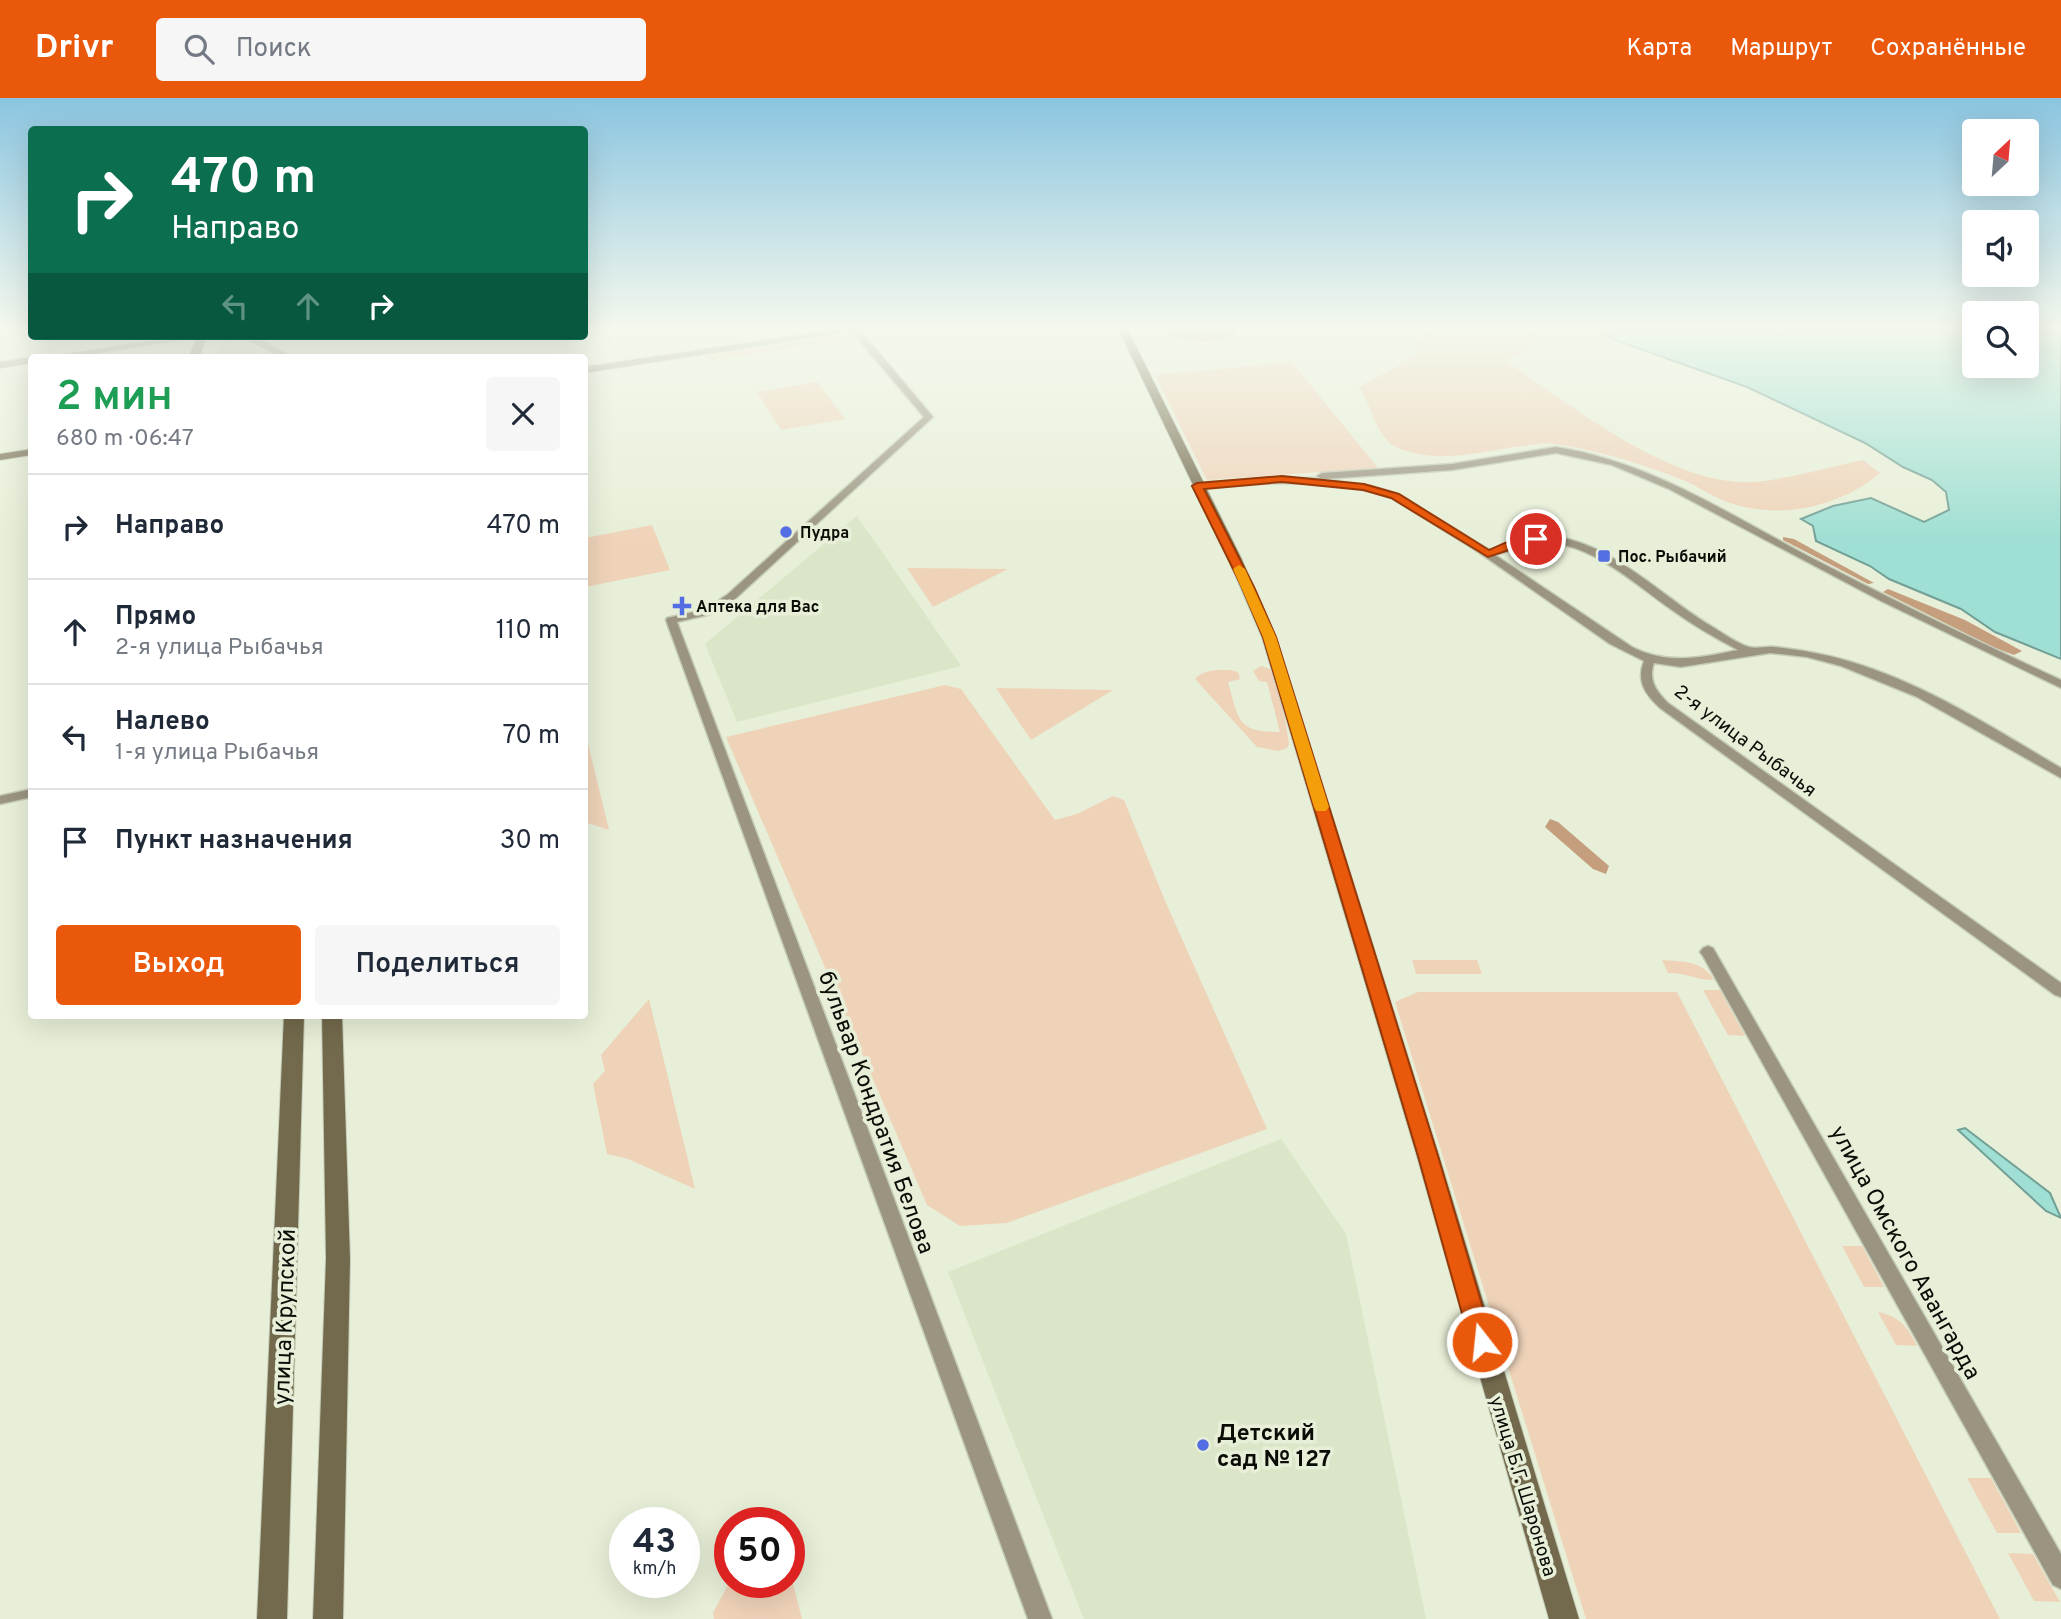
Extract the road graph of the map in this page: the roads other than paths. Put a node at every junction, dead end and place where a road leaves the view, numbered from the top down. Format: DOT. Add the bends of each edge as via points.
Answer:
graph roads {
  1 [pos="913,397"];
  2 [pos="1155,397"];
  3 [pos="28,453"];
  4 [pos="0,457"];
  5 [pos="1282,479"];
  6 [pos="1197,486"];
  7 [pos="1488,554"];
  8 [pos="1748,651"];
  9 [pos="1650,660"];
  10 [pos="2061,684"];
  11 [pos="2061,774"];
  12 [pos="28,794"];
  13 [pos="0,800"];
  14 [pos="1708,951"];
  15 [pos="2061,991"];
  16 [pos="294,1019"];
  17 [pos="332,1019"];
  18 [pos="2061,1577"];
  19 [pos="272,1619"];
  20 [pos="328,1619"];
  21 [pos="1040,1619"];
  22 [pos="1564,1619"];
  1 -- 21 [label="street, бульвар Кондратия Белова" via="929,416 731,597 707,612 671,620"];
  2 -- 6 [label="main road, улица Б.Г. Шаронова"];
  3 -- 4 [label="main road"];
  5 -- 6 [label="street"];
  5 -- 7 [label="street" via="1364,487 1395,496"];
  5 -- 10 [label="street" via="1452,467 1556,450 1573,452 1642,474"];
  6 -- 22 [label="main road, улица Б.Г. Шаронова" via="1269,637"];
  7 -- 8 [label="street" via="1524,541 1573,544 1611,563"];
  7 -- 9 [label="street" via="1624,648"];
  8 -- 9 [label="street" via="1679,665"];
  8 -- 11 [label="street" via="1792,652 1864,671 1933,702"];
  9 -- 15 [label="street, 2-я улица Рыбачья" via="1643,670 1644,683 1690,726"];
  12 -- 13 [label="street"];
  14 -- 18 [label="street, улица Омского Авангарда"];
  16 -- 19 [label="main road, улица Крупской"];
  17 -- 20 [label="main road" via="338,1259"];
}
